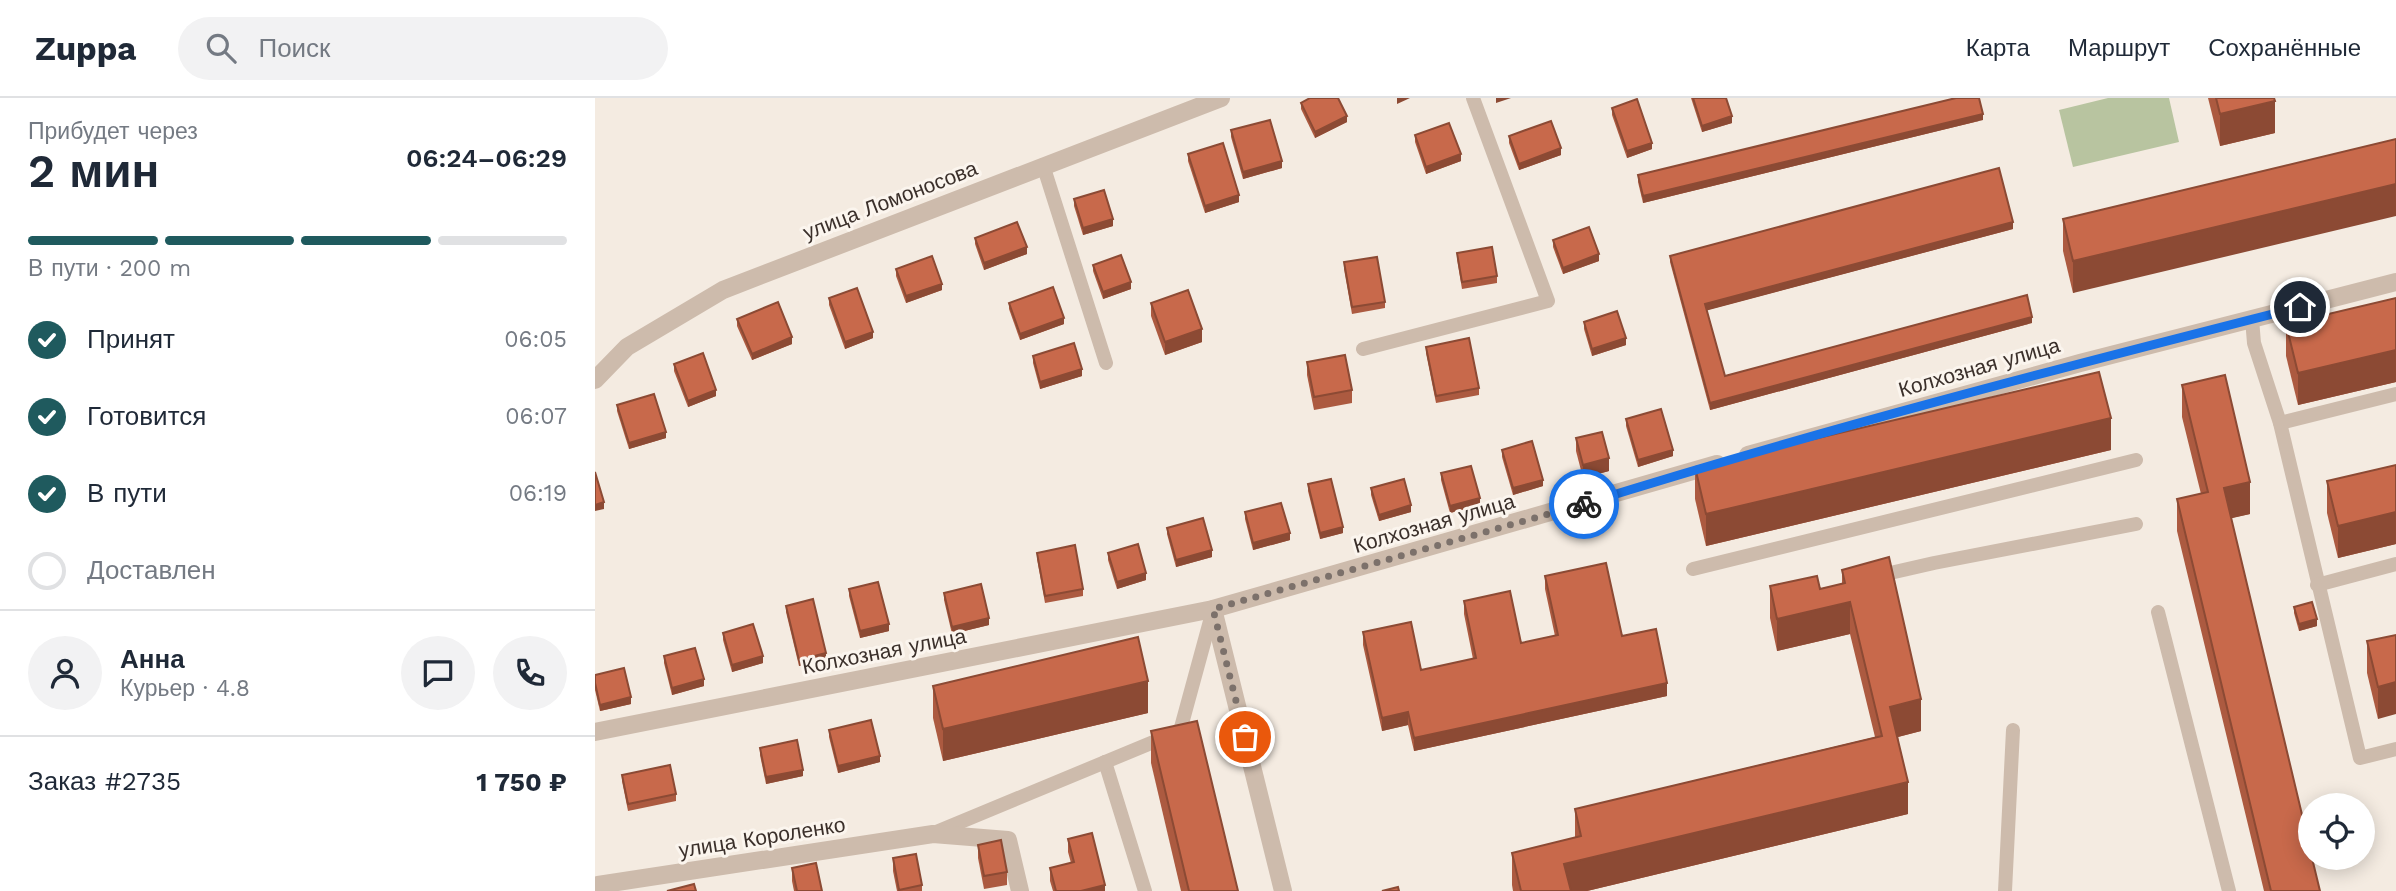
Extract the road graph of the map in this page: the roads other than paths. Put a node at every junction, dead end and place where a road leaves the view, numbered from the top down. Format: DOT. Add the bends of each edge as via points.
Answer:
graph roads {
  1 [pos="1221,98"];
  2 [pos="1473,98"];
  3 [pos="1043,165"];
  4 [pos="2396,282"];
  5 [pos="2252,319"];
  6 [pos="1363,349"];
  7 [pos="1106,363"];
  8 [pos="595,380"];
  9 [pos="2396,394"];
  10 [pos="2280,423"];
  11 [pos="2136,460"];
  12 [pos="2136,524"];
  13 [pos="2396,564"];
  14 [pos="1693,569"];
  15 [pos="1869,578"];
  16 [pos="2317,585"];
  17 [pos="1213,609"];
  18 [pos="2158,612"];
  19 [pos="2013,730"];
  20 [pos="595,732"];
  21 [pos="2396,749"];
  22 [pos="1105,762"];
  23 [pos="933,834"];
  24 [pos="597,883"];
  25 [pos="1020,891"];
  26 [pos="1145,891"];
  27 [pos="1283,891"];
  28 [pos="2005,891"];
  29 [pos="2229,891"];
  1 -- 3 [label="street, улица Ломоносова"];
  2 -- 6 [label="lane" via="1548,301"];
  3 -- 7 [label="lane"];
  3 -- 8 [label="street, улица Ломоносова" via="723,290 627,346"];
  4 -- 5 [label="street, Колхозная улица"];
  5 -- 10 [label="lane" via="2254,343"];
  5 -- 17 [label="street, Колхозная улица" via="1721,463"];
  9 -- 10 [label="lane"];
  10 -- 16 [label="lane"];
  11 -- 14 [label="lane"];
  12 -- 15 [label="lane"];
  13 -- 16 [label="lane"];
  16 -- 21 [label="lane" via="2360,758"];
  17 -- 20 [label="street, Колхозная улица"];
  17 -- 22 [label="lane" via="1180,731"];
  17 -- 27 [label="street"];
  18 -- 29 [label="lane"];
  19 -- 28 [label="lane"];
  22 -- 23 [label="lane"];
  22 -- 26 [label="lane"];
  23 -- 24 [label="street, улица Короленко"];
  23 -- 25 [label="street, улица Короленко" via="1008,841"];
}
